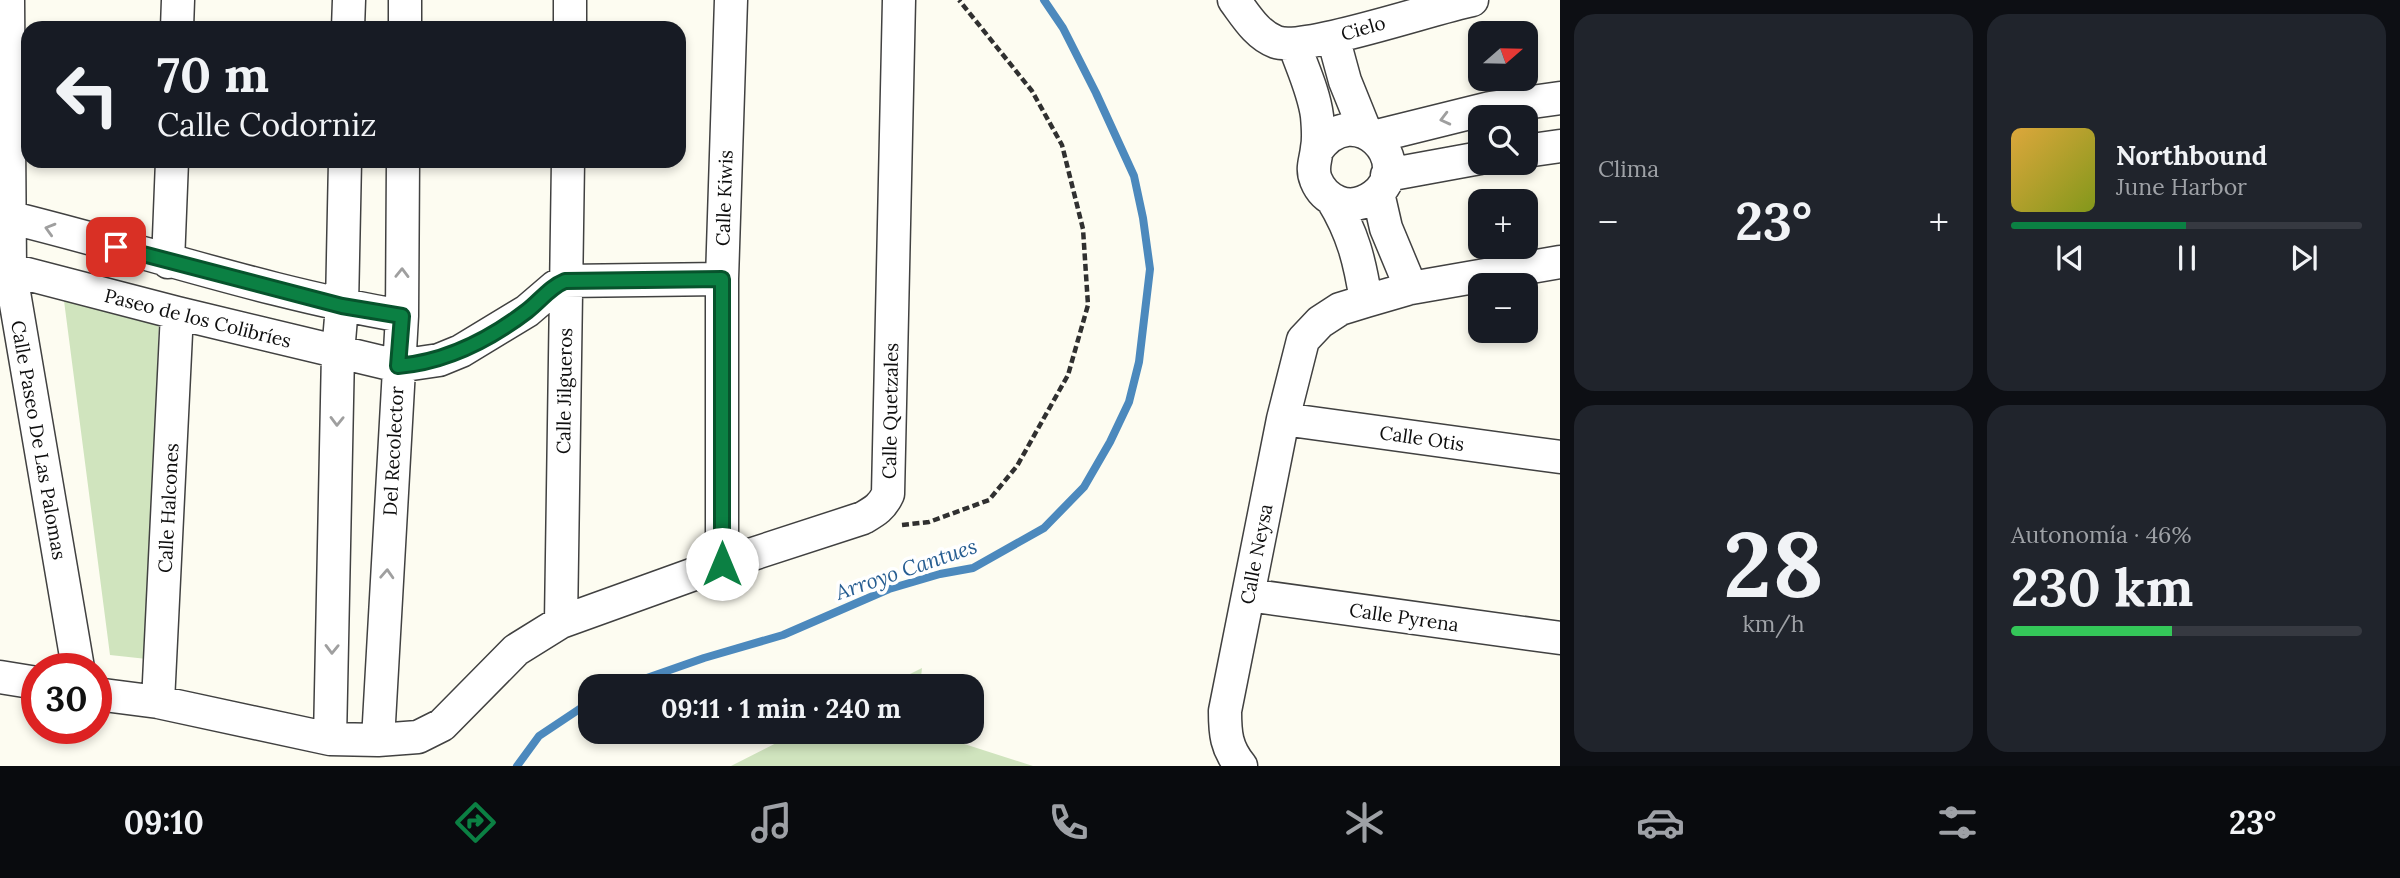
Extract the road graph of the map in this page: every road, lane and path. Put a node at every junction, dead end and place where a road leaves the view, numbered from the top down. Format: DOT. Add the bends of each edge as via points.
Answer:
graph roads {
  1 [pos="8,0"];
  2 [pos="178,0"];
  3 [pos="349,0"];
  4 [pos="405,0"];
  5 [pos="570,0"];
  6 [pos="731,0"];
  7 [pos="899,0"];
  8 [pos="959,0"];
  9 [pos="1234,0"];
  10 [pos="1472,0"];
  11 [pos="1440,3"];
  12 [pos="177,21"];
  13 [pos="348,21"];
  14 [pos="405,21"];
  15 [pos="570,21"];
  16 [pos="1333,37"];
  17 [pos="1294,44"];
  18 [pos="1560,98"];
  19 [pos="1370,135"];
  20 [pos="1560,146"];
  21 [pos="1538,149"];
  22 [pos="1317,150"];
  23 [pos="1468,161"];
  24 [pos="172,168"];
  25 [pos="345,168"];
  26 [pos="403,168"];
  27 [pos="568,168"];
  28 [pos="1383,184"];
  29 [pos="1332,199"];
  30 [pos="5,216"];
  31 [pos="168,262"];
  32 [pos="1560,262"];
  33 [pos="5,268"];
  34 [pos="722,279"];
  35 [pos="565,281"];
  36 [pos="1411,288"];
  37 [pos="1366,300"];
  38 [pos="342,306"];
  39 [pos="177,313"];
  40 [pos="402,316"];
  41 [pos="338,353"];
  42 [pos="398,366"];
  43 [pos="1283,419"];
  44 [pos="1560,457"];
  45 [pos="863,518"];
  46 [pos="722,564"];
  47 [pos="1248,596"];
  48 [pos="561,622"];
  49 [pos="1560,638"];
  50 [pos="75,653"];
  51 [pos="0,677"];
  52 [pos="21,680"];
  53 [pos="112,696"];
  54 [pos="158,702"];
  55 [pos="330,739"];
  56 [pos="378,740"];
  57 [pos="1241,766"];
  1 -- 30 [label="street, Calle Paseo De Las Palomas"];
  2 -- 12 [label="street"];
  3 -- 13 [label="street"];
  4 -- 14 [label="street"];
  5 -- 15 [label="street"];
  6 -- 34 [label="street, Calle Kiwis"];
  7 -- 45 [label="street, Calle Quetzales" via="888,494 877,510"];
  8 -- 45 [label="path" via="1032,92 1062,145 1083,229 1088,305 1068,375 1017,466 989,500 929,522 904,525"];
  9 -- 17 [label="street" via="1268,38"];
  10 -- 11 [label="street, Cielo"];
  11 -- 16 [label="street, Cielo"];
  16 -- 17 [label="street, Cielo"];
  16 -- 19 [label="street" via="1345,81"];
  17 -- 22 [label="street" via="1316,112"];
  18 -- 19 [label="street, one-way" via="1490,108"];
  19 -- 22 [label="street" via="1344,130 1324,140"];
  19 -- 28 [label="street" via="1386,154"];
  20 -- 21 [label="street"];
  22 -- 29 [label="street" via="1315,177"];
  23 -- 28 [label="street"];
  24 -- 31 [label="street"];
  25 -- 38 [label="street"];
  40 -- 26 [label="street, Del Recolector, one-way"];
  27 -- 35 [label="street, Calle Jilgueros"];
  28 -- 29 [label="street" via="1370,199 1350,205"];
  28 -- 36 [label="street" via="1386,228"];
  29 -- 37 [label="street" via="1349,228"];
  31 -- 30 [label="street, one-way"];
  30 -- 33 [label="street, Calle Paseo De Las Palomas"];
  31 -- 38 [label="street"];
  32 -- 36 [label="street"];
  33 -- 39 [label="street, Paseo de los Colibríes"];
  33 -- 50 [label="street, Calle Paseo De Las Palomas"];
  34 -- 35 [label="street"];
  34 -- 46 [label="street, Calle Kiwis"];
  35 -- 42 [label="street" via="527,311 461,351 439,360"];
  35 -- 48 [label="street, Calle Jilgueros"];
  36 -- 37 [label="street"];
  37 -- 43 [label="street, Calle Neysa" via="1340,309 1303,340"];
  38 -- 40 [label="street"];
  38 -- 41 [label="street"];
  39 -- 41 [label="street, Paseo de los Colibríes"];
  39 -- 54 [label="street, Calle Halcones"];
  40 -- 42 [label="street, Del Recolector"];
  41 -- 42 [label="street, Paseo de los Colibríes"];
  41 -- 55 [label="street, one-way"];
  56 -- 42 [label="street, Del Recolector, one-way"];
  43 -- 44 [label="street, Calle Otis"];
  43 -- 47 [label="street, Calle Neysa"];
  45 -- 46 [label="street, Calle Quetzales"];
  46 -- 48 [label="street, Calle Quetzales"];
  47 -- 49 [label="street, Calle Pyrena"];
  47 -- 57 [label="street, Calle Neysa" via="1225,711 1225,738"];
  48 -- 56 [label="street, Calle Quetzales" via="516,650 442,725 418,737"];
  51 -- 52 [label="street"];
  53 -- 54 [label="street, Calle Quetzales"];
  54 -- 55 [label="street, Calle Quetzales"];
  55 -- 56 [label="street, Calle Quetzales"];
}
